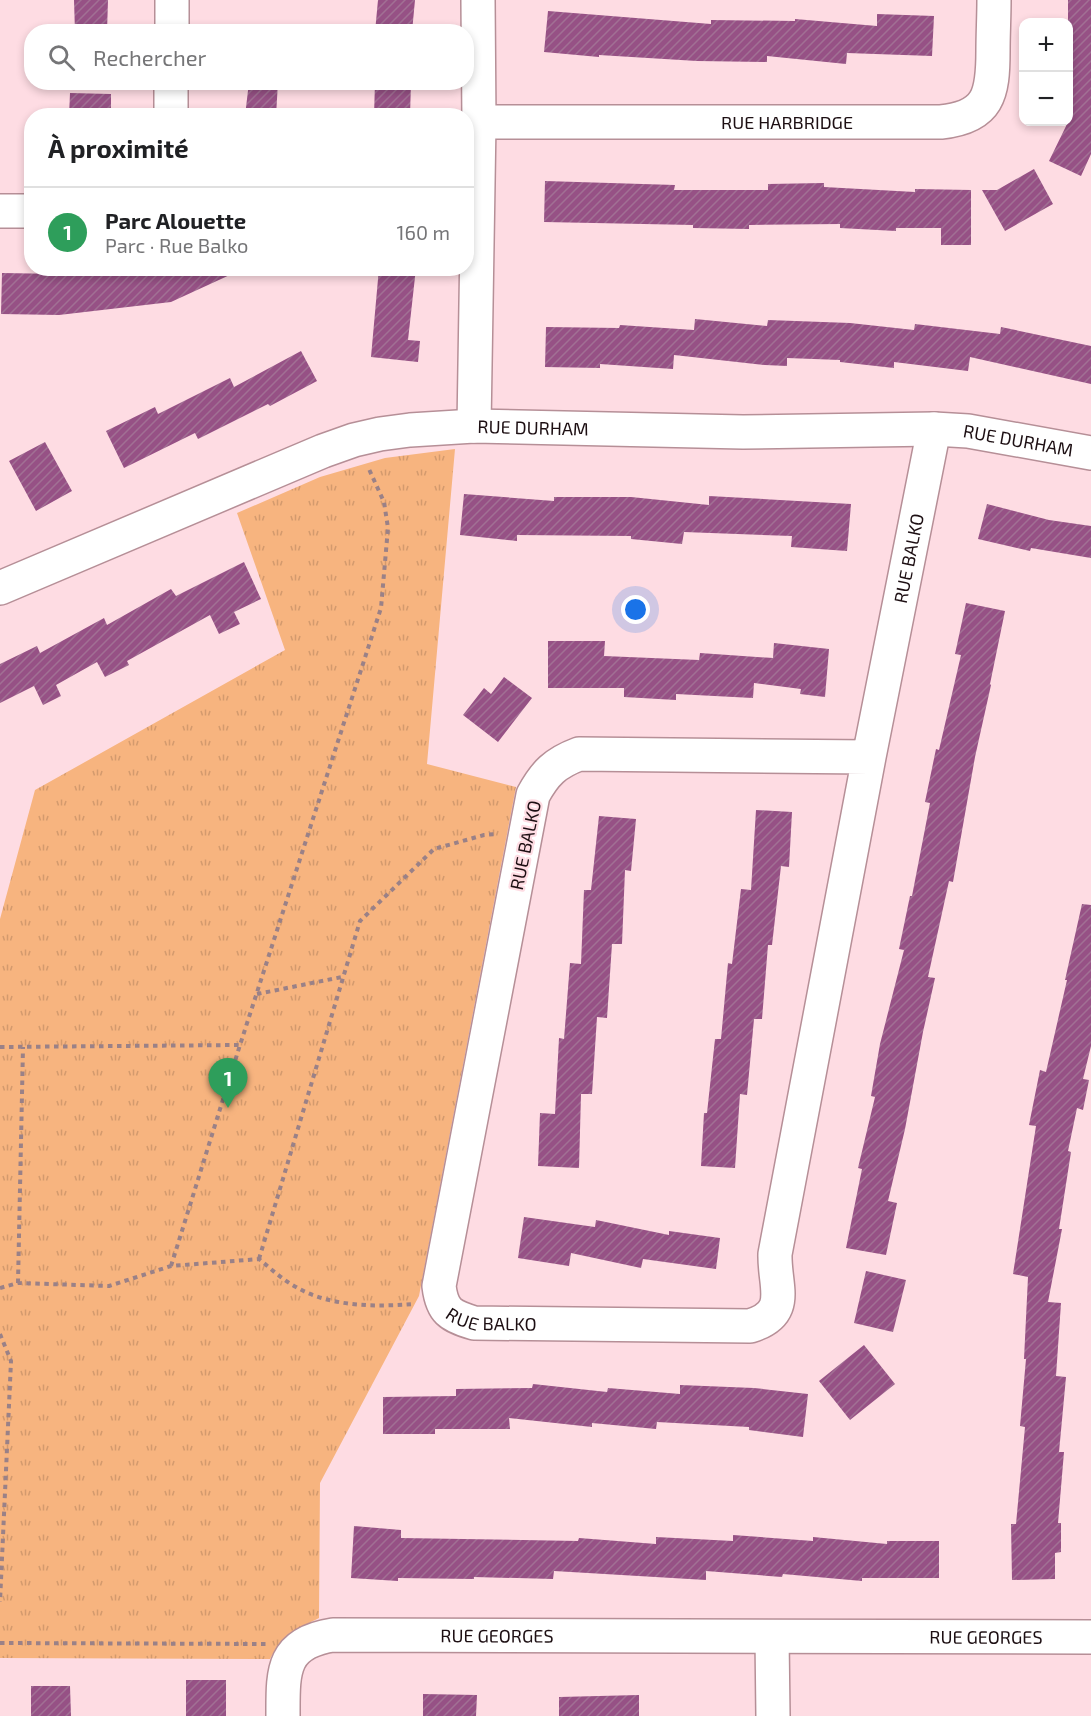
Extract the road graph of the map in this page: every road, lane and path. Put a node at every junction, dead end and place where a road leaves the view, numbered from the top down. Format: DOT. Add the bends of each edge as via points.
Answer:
graph roads {
  1 [pos="172,0"];
  2 [pos="478,0"];
  3 [pos="994,0"];
  4 [pos="172,24"];
  5 [pos="171,90"];
  6 [pos="171,108"];
  7 [pos="479,122"];
  8 [pos="0,211"];
  9 [pos="24,211"];
  10 [pos="474,426"];
  11 [pos="934,429"];
  12 [pos="354,440"];
  13 [pos="1091,453"];
  14 [pos="1,584"];
  15 [pos="869,756"];
  16 [pos="526,831"];
  17 [pos="342,977"];
  18 [pos="257,994"];
  19 [pos="240,1045"];
  20 [pos="0,1047"];
  21 [pos="23,1047"];
  22 [pos="259,1259"];
  23 [pos="171,1266"];
  24 [pos="18,1283"];
  25 [pos="0,1288"];
  26 [pos="441,1301"];
  27 [pos="0,1334"];
  28 [pos="0,1602"];
  29 [pos="772,1637"];
  30 [pos="1091,1637"];
  31 [pos="0,1643"];
  32 [pos="297,1649"];
  33 [pos="283,1716"];
  34 [pos="773,1716"];
  1 -- 4 [label="street"];
  2 -- 7 [label="street"];
  3 -- 7 [label="street, RUE HARBRIDGE" via="993,82 975,112 959,120"];
  5 -- 6 [label="street"];
  7 -- 10 [label="street"];
  8 -- 9 [label="street"];
  10 -- 11 [label="street, RUE DURHAM" via="743,432"];
  10 -- 12 [label="street, RUE DURHAM" via="410,430"];
  11 -- 13 [label="street, RUE DURHAM" via="968,431"];
  11 -- 15 [label="street, RUE BALKO"];
  12 -- 14 [label="street, RUE DURHAM"];
  12 -- 18 [label="path" via="384,501 388,528 381,608"];
  15 -- 16 [label="street, RUE BALKO" via="579,754 562,761 541,781"];
  15 -- 26 [label="street, RUE BALKO" via="775,1254 779,1297 774,1310 764,1322 750,1326 474,1323 459,1319"];
  16 -- 17 [label="path" via="484,835 434,849 360,921"];
  16 -- 26 [label="street, RUE BALKO" via="439,1286"];
  17 -- 18 [label="path"];
  17 -- 22 [label="path"];
  18 -- 19 [label="path"];
  19 -- 21 [label="path"];
  19 -- 23 [label="path"];
  20 -- 21 [label="path"];
  21 -- 24 [label="path"];
  22 -- 23 [label="path"];
  22 -- 26 [label="path" via="296,1288 334,1300 383,1307"];
  23 -- 24 [label="path" via="109,1286"];
  24 -- 25 [label="path"];
  27 -- 28 [label="path" via="11,1361"];
  29 -- 30 [label="street, RUE GEORGES"];
  29 -- 32 [label="street, RUE GEORGES" via="333,1635 315,1638"];
  29 -- 34 [label="street"];
  31 -- 32 [label="path" via="264,1644"];
  32 -- 33 [label="street" via="287,1663"];
}
